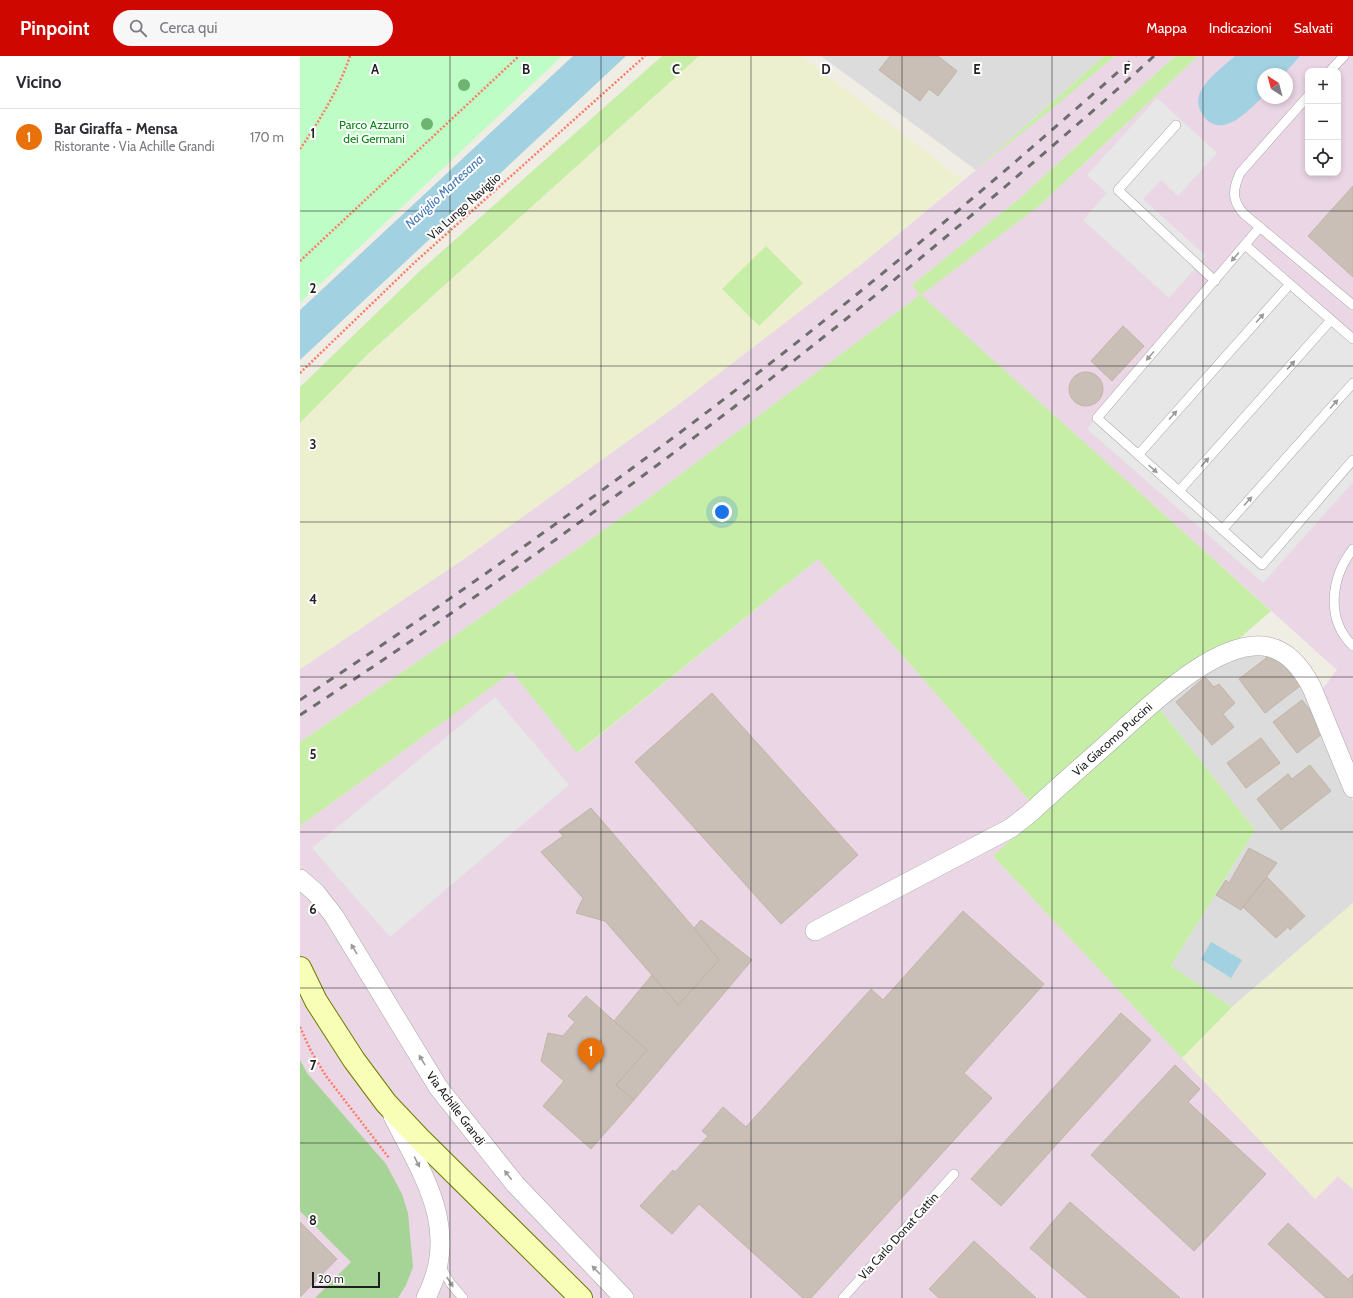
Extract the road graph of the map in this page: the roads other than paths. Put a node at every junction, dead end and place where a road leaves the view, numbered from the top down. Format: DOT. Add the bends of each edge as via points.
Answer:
graph roads {
  1 [pos="1344,56"];
  2 [pos="1333,68"];
  3 [pos="1305,99"];
  4 [pos="1176,125"];
  5 [pos="1260,227"];
  6 [pos="1245,245"];
  7 [pos="1214,281"];
  8 [pos="1290,284"];
  9 [pos="1353,305"];
  10 [pos="1331,320"];
  11 [pos="1353,338"];
  12 [pos="1353,382"];
  13 [pos="1138,455"];
  14 [pos="1353,460"];
  15 [pos="1179,491"];
  16 [pos="1222,530"];
  17 [pos="1353,549"];
  18 [pos="1353,646"];
  19 [pos="1353,788"];
  20 [pos="300,879"];
  21 [pos="815,932"];
  22 [pos="300,968"];
  23 [pos="386,1103"];
  24 [pos="954,1174"];
  25 [pos="439,1264"];
  26 [pos="426,1298"];
  27 [pos="463,1298"];
  28 [pos="581,1298"];
  29 [pos="624,1298"];
  30 [pos="843,1298"];
  1 -- 2 [label="lane"];
  3 -- 5 [label="lane" via="1240,173 1234,188 1235,203"];
  4 -- 7 [label="lane" via="1118,190"];
  5 -- 6 [label="lane"];
  5 -- 9 [label="lane"];
  6 -- 7 [label="lane, one-way"];
  6 -- 8 [label="lane"];
  7 -- 13 [label="lane, one-way" via="1097,418"];
  8 -- 10 [label="lane"];
  13 -- 8 [label="lane, one-way"];
  10 -- 11 [label="lane"];
  15 -- 10 [label="lane, one-way"];
  16 -- 12 [label="lane, one-way"];
  13 -- 15 [label="lane, one-way"];
  14 -- 16 [label="lane" via="1262,566"];
  15 -- 16 [label="lane"];
  17 -- 18 [label="lane" via="1344,560 1335,589 1334,610 1339,627"];
  19 -- 21 [label="street, Via Giacomo Puccini" via="1303,672 1288,657 1270,647 1244,648 1209,662 1178,682 1011,828"];
  29 -- 20 [label="street, Via Achille Grandi, one-way" via="515,1184 438,1087 334,916 316,893"];
  22 -- 23 [label="main road" via="316,1001 342,1042"];
  23 -- 25 [label="street, one-way" via="420,1169 438,1212 441,1231"];
  23 -- 28 [label="main road"];
  24 -- 30 [label="lane, Via Carlo Donat Cattin"];
  25 -- 26 [label="street"];
  25 -- 27 [label="lane, one-way"];
}
